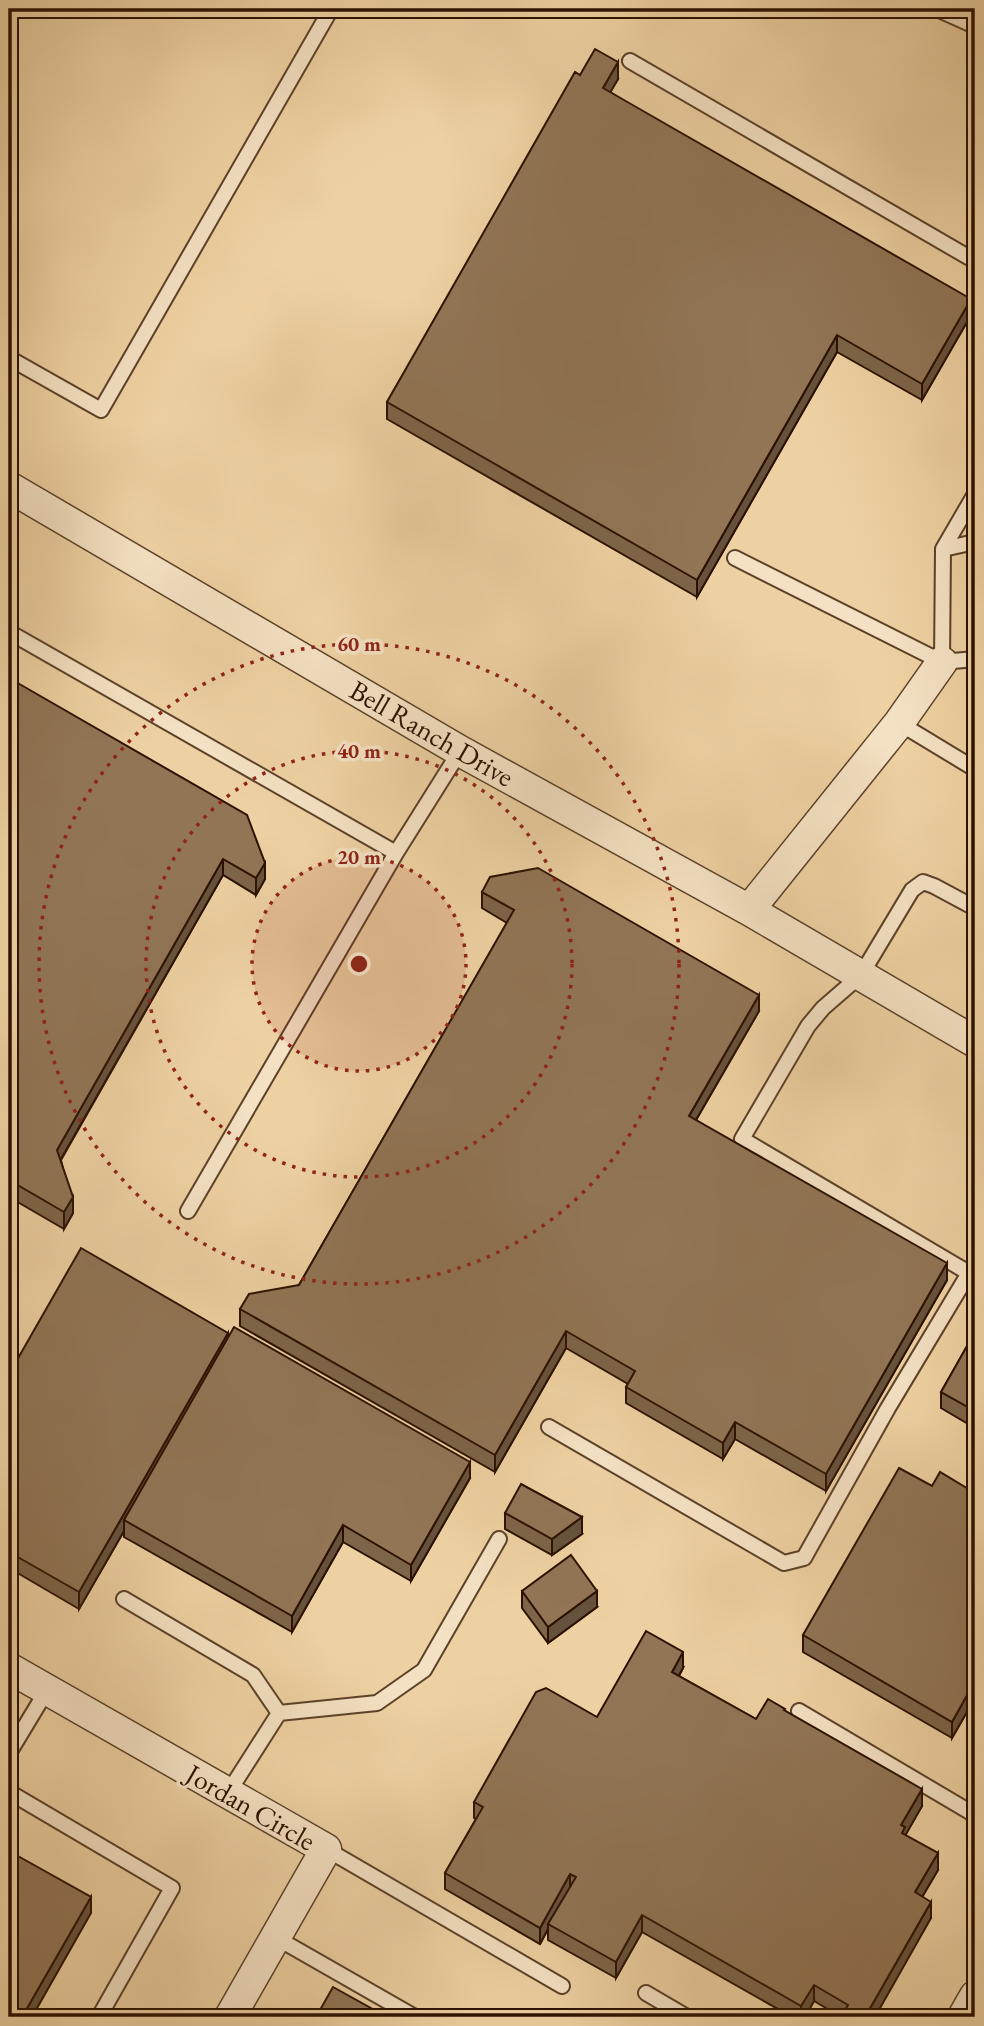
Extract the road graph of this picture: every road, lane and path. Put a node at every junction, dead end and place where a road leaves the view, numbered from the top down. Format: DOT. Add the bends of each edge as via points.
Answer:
graph roads {
  1 [pos="331,9"];
  2 [pos="937,9"];
  3 [pos="975,26"];
  4 [pos="630,61"];
  5 [pos="975,261"];
  6 [pos="9,358"];
  7 [pos="9,487"];
  8 [pos="975,494"];
  9 [pos="975,542"];
  10 [pos="943,549"];
  11 [pos="735,558"];
  12 [pos="9,632"];
  13 [pos="975,659"];
  14 [pos="942,662"];
  15 [pos="899,723"];
  16 [pos="460,751"];
  17 [pos="975,769"];
  18 [pos="396,853"];
  19 [pos="975,908"];
  20 [pos="749,911"];
  21 [pos="861,975"];
  22 [pos="975,1042"];
  23 [pos="188,1211"];
  24 [pos="972,1268"];
  25 [pos="549,1427"];
  26 [pos="499,1539"];
  27 [pos="124,1599"];
  28 [pos="9,1668"];
  29 [pos="47,1690"];
  30 [pos="799,1712"];
  31 [pos="279,1713"];
  32 [pos="9,1753"];
  33 [pos="9,1792"];
  34 [pos="228,1793"];
  35 [pos="975,1815"];
  36 [pos="326,1849"];
  37 [pos="275,1937"];
  38 [pos="562,1986"];
  39 [pos="646,1993"];
  40 [pos="975,1996"];
  41 [pos="99,2017"];
  42 [pos="230,2017"];
  43 [pos="415,2017"];
  44 [pos="687,2017"];
  45 [pos="963,2017"];
  1 -- 6 [label="lane" via="101,410"];
  2 -- 3 [label="lane"];
  4 -- 5 [label="lane"];
  7 -- 16 [label="street, Bell Ranch Drive"];
  8 -- 10 [label="lane"];
  9 -- 10 [label="lane"];
  10 -- 14 [label="lane"];
  11 -- 14 [label="lane"];
  12 -- 18 [label="lane"];
  13 -- 14 [label="lane"];
  14 -- 15 [label="street"];
  15 -- 17 [label="lane"];
  15 -- 20 [label="street"];
  16 -- 18 [label="lane"];
  16 -- 20 [label="street, Bell Ranch Drive"];
  18 -- 23 [label="lane"];
  19 -- 21 [label="lane" via="923,882 912,890"];
  20 -- 21 [label="street, Bell Ranch Drive"];
  21 -- 22 [label="street, Bell Ranch Drive"];
  21 -- 24 [label="lane" via="808,1026 742,1139"];
  24 -- 25 [label="lane" via="804,1558 785,1563"];
  26 -- 31 [label="lane" via="424,1670 377,1703"];
  27 -- 31 [label="lane" via="253,1675"];
  28 -- 29 [label="street, Jordan Circle"];
  29 -- 32 [label="lane"];
  29 -- 34 [label="street, Jordan Circle"];
  30 -- 35 [label="lane"];
  31 -- 34 [label="lane"];
  33 -- 41 [label="lane" via="172,1888"];
  34 -- 36 [label="street, Jordan Circle"];
  36 -- 37 [label="street, Jordan Circle"];
  36 -- 38 [label="lane"];
  37 -- 42 [label="street, Jordan Circle"];
  37 -- 43 [label="lane"];
  39 -- 44 [label="lane"];
  40 -- 45 [label="street"];
}
